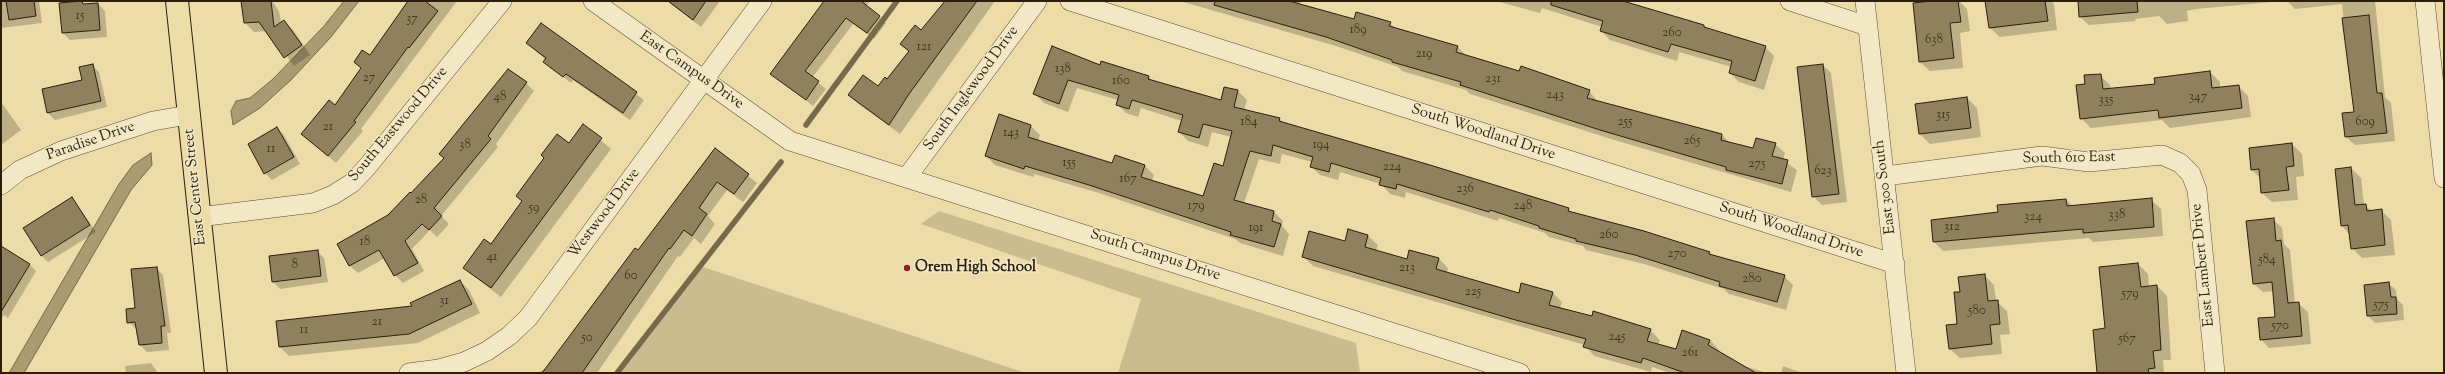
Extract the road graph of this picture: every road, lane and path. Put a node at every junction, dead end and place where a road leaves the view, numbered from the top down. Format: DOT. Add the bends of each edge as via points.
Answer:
graph roads {
  1 [pos="177,1"];
  2 [pos="502,1"];
  3 [pos="593,1"];
  4 [pos="762,1"];
  5 [pos="1037,1"];
  6 [pos="1070,1"];
  7 [pos="1790,1"];
  8 [pos="1865,1"];
  9 [pos="2425,1"];
  10 [pos="1868,26"];
  11 [pos="703,81"];
  12 [pos="188,116"];
  13 [pos="790,141"];
  14 [pos="2180,163"];
  15 [pos="1885,176"];
  16 [pos="908,177"];
  17 [pos="2444,178"];
  18 [pos="1,185"];
  19 [pos="200,218"];
  20 [pos="1895,264"];
  21 [pos="216,373"];
  22 [pos="409,373"];
  23 [pos="1520,373"];
  24 [pos="1906,373"];
  25 [pos="2215,373"];
  1 -- 12 [label="main road, East Center Street"];
  2 -- 19 [label="street, South Eastwood Drive" via="368,167 352,183 333,195 313,203"];
  3 -- 11 [label="street, East Campus Drive"];
  4 -- 11 [label="street, Westwood Drive"];
  5 -- 16 [label="street, South Inglewood Drive"];
  6 -- 20 [label="street, South Woodland Drive"];
  7 -- 10 [label="street"];
  8 -- 10 [label="street, East 300 South"];
  9 -- 17 [label="street"];
  10 -- 15 [label="street, East 300 South"];
  11 -- 13 [label="street, East Campus Drive"];
  11 -- 22 [label="street, Westwood Drive" via="528,318 509,336 476,356 439,369"];
  12 -- 18 [label="street, Paradise Drive" via="153,121 61,151 20,170"];
  12 -- 19 [label="main road, East Center Street"];
  13 -- 16 [label="street, South Campus Drive"];
  14 -- 15 [label="street, South 610 East" via="2158,155 2089,162 2042,156"];
  14 -- 25 [label="street, East Lambert Drive" via="2191,174 2197,190"];
  15 -- 20 [label="street, East 300 South"];
  16 -- 23 [label="street, South Campus Drive"];
  19 -- 21 [label="main road, East Center Street"];
  20 -- 24 [label="street, East 300 South"];
}
